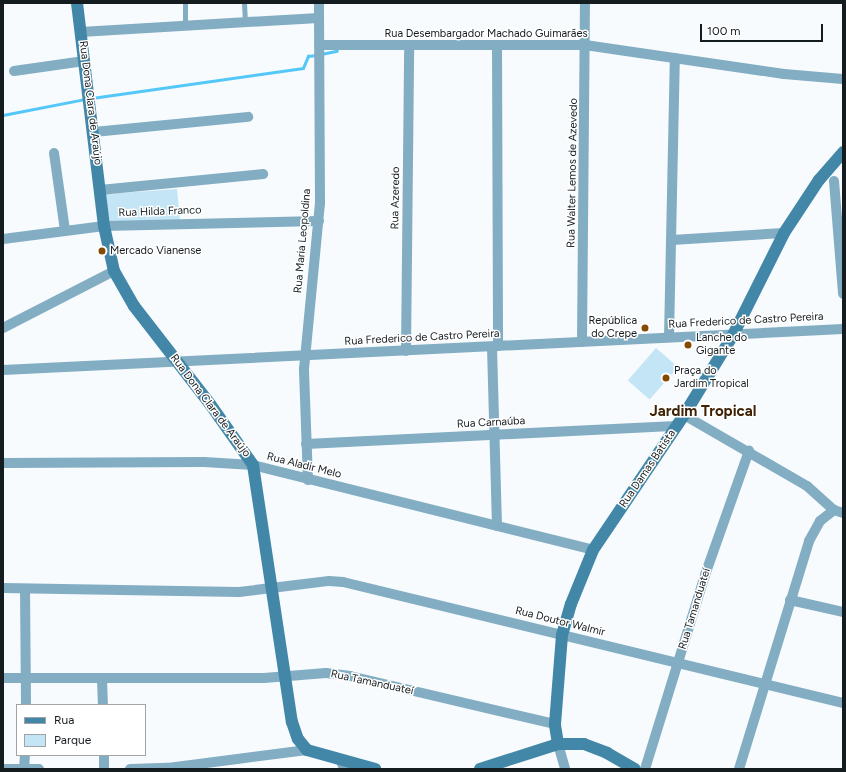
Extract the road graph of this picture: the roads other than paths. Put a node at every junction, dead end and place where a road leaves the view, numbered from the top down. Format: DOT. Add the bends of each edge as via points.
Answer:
graph roads {
  1 [pos="77,3"];
  2 [pos="185,3"];
  3 [pos="244,3"];
  4 [pos="319,3"];
  5 [pos="585,3"];
  6 [pos="319,18"];
  7 [pos="245,22"];
  8 [pos="185,26"];
  9 [pos="81,32"];
  10 [pos="497,45"];
  11 [pos="586,45"];
  12 [pos="409,46"];
  13 [pos="319,50"];
  14 [pos="675,58"];
  15 [pos="84,61"];
  16 [pos="14,71"];
  17 [pos="843,79"];
  18 [pos="248,117"];
  19 [pos="94,132"];
  20 [pos="843,152"];
  21 [pos="54,153"];
  22 [pos="263,174"];
  23 [pos="819,180"];
  24 [pos="838,181"];
  25 [pos="100,190"];
  26 [pos="319,221"];
  27 [pos="104,226"];
  28 [pos="65,230"];
  29 [pos="784,234"];
  30 [pos="3,239"];
  31 [pos="672,240"];
  32 [pos="114,271"];
  33 [pos="843,294"];
  34 [pos="3,328"];
  35 [pos="843,329"];
  36 [pos="732,335"];
  37 [pos="669,337"];
  38 [pos="582,342"];
  39 [pos="495,346"];
  40 [pos="406,351"];
  41 [pos="305,356"];
  42 [pos="177,362"];
  43 [pos="3,370"];
  44 [pos="684,415"];
  45 [pos="677,426"];
  46 [pos="495,435"];
  47 [pos="306,444"];
  48 [pos="749,451"];
  49 [pos="3,463"];
  50 [pos="253,465"];
  51 [pos="308,480"];
  52 [pos="838,511"];
  53 [pos="497,526"];
  54 [pos="593,550"];
  55 [pos="3,588"];
  56 [pos="25,589"];
  57 [pos="271,590"];
  58 [pos="790,600"];
  59 [pos="843,612"];
  60 [pos="562,635"];
  61 [pos="678,664"];
  62 [pos="286,677"];
  63 [pos="3,678"];
  64 [pos="27,678"];
  65 [pos="102,679"];
  66 [pos="766,684"];
  67 [pos="843,702"];
  68 [pos="26,704"];
  69 [pos="103,704"];
  70 [pos="555,724"];
  71 [pos="558,744"];
  72 [pos="307,750"];
  73 [pos="25,756"];
  74 [pos="104,756"];
  75 [pos="343,765"];
  76 [pos="498,767"];
  77 [pos="3,768"];
  78 [pos="168,768"];
  79 [pos="24,769"];
  80 [pos="39,769"];
  81 [pos="104,769"];
  82 [pos="130,769"];
  83 [pos="375,769"];
  84 [pos="480,769"];
  85 [pos="565,769"];
  86 [pos="635,769"];
  87 [pos="645,769"];
  88 [pos="739,769"];
  1 -- 9 [label="main road, Rua Dona Clara de Araújo"];
  2 -- 8 [label="lane"];
  3 -- 7 [label="lane"];
  4 -- 6 [label="street, Rua Maria Leopoldina"];
  5 -- 11 [label="street, Rua Walter Lemos de Azevedo"];
  6 -- 7 [label="street"];
  6 -- 13 [label="street, Rua Maria Leopoldina"];
  7 -- 8 [label="street"];
  8 -- 9 [label="street"];
  9 -- 15 [label="main road, Rua Dona Clara de Araújo"];
  10 -- 11 [label="street, Rua Desembargador Machado Guimarães"];
  10 -- 12 [label="street, Rua Desembargador Machado Guimarães"];
  10 -- 39 [label="street"];
  11 -- 14 [label="street, Rua Desembargador Machado Guimarães"];
  11 -- 38 [label="street, Rua Walter Lemos de Azevedo"];
  12 -- 13 [label="street, Rua Desembargador Machado Guimarães"];
  12 -- 40 [label="street, Rua Azeredo"];
  13 -- 26 [label="street, Rua Maria Leopoldina"];
  14 -- 17 [label="street, Rua Desembargador Machado Guimarães" via="784,74"];
  14 -- 31 [label="street"];
  15 -- 16 [label="street"];
  15 -- 19 [label="main road, Rua Dona Clara de Araújo"];
  18 -- 19 [label="street"];
  19 -- 25 [label="main road, Rua Dona Clara de Araújo"];
  20 -- 23 [label="main road, Rua Damas Batista"];
  21 -- 28 [label="street"];
  22 -- 25 [label="street"];
  23 -- 24 [label="street"];
  23 -- 29 [label="main road, Rua Damas Batista"];
  24 -- 33 [label="street"];
  25 -- 27 [label="main road, Rua Dona Clara de Araújo"];
  26 -- 27 [label="street, Rua Hilda Franco"];
  26 -- 41 [label="street, Rua Maria Leopoldina"];
  27 -- 28 [label="street, Rua Hilda Franco"];
  27 -- 32 [label="main road, Rua Dona Clara de Araújo"];
  28 -- 30 [label="street, Rua Hilda Franco"];
  29 -- 31 [label="street"];
  29 -- 36 [label="main road, Rua Damas Batista"];
  31 -- 37 [label="street"];
  32 -- 34 [label="street"];
  32 -- 42 [label="main road, Rua Dona Clara de Araújo" via="134,306"];
  35 -- 36 [label="street, Rua Frederico de Castro Pereira"];
  36 -- 37 [label="street, Rua Frederico de Castro Pereira"];
  36 -- 44 [label="main road, Rua Damas Batista"];
  37 -- 38 [label="street, Rua Frederico de Castro Pereira"];
  38 -- 39 [label="street, Rua Frederico de Castro Pereira"];
  39 -- 40 [label="street, Rua Frederico de Castro Pereira"];
  39 -- 46 [label="street"];
  40 -- 41 [label="street, Rua Frederico de Castro Pereira"];
  41 -- 42 [label="street, Rua Frederico de Castro Pereira"];
  41 -- 47 [label="street, Rua Maria Leopoldina"];
  42 -- 43 [label="street, Rua Frederico de Castro Pereira"];
  42 -- 50 [label="main road, Rua Dona Clara de Araújo"];
  44 -- 45 [label="main road, Rua Damas Batista"];
  44 -- 48 [label="street"];
  45 -- 46 [label="street, Rua Carnaúba"];
  45 -- 54 [label="main road, Rua Damas Batista"];
  46 -- 47 [label="street, Rua Carnaúba"];
  46 -- 53 [label="street"];
  47 -- 51 [label="street, Rua Maria Leopoldina"];
  48 -- 52 [label="street" via="808,486"];
  48 -- 61 [label="street, Rua Tamanduateí" via="728,506"];
  49 -- 50 [label="street, Rua Aladir Melo" via="204,462"];
  50 -- 51 [label="street, Rua Aladir Melo"];
  50 -- 57 [label="main road, Rua Dona Clara de Araújo"];
  51 -- 53 [label="street, Rua Aladir Melo"];
  52 -- 58 [label="street" via="820,521 808,541"];
  53 -- 54 [label="street, Rua Aladir Melo"];
  54 -- 60 [label="main road, Rua Damas Batista" via="571,604"];
  55 -- 56 [label="street, Rua Doutor Walmir"];
  56 -- 57 [label="street, Rua Doutor Walmir" via="238,592"];
  56 -- 64 [label="street"];
  57 -- 60 [label="street, Rua Doutor Walmir" via="320,582 343,582"];
  57 -- 62 [label="main road, Rua Dona Clara de Araújo"];
  58 -- 59 [label="street"];
  58 -- 66 [label="street"];
  60 -- 61 [label="street, Rua Doutor Walmir"];
  60 -- 70 [label="main road, Rua Damas Batista"];
  61 -- 66 [label="street, Rua Doutor Walmir"];
  61 -- 87 [label="street, Rua Tamanduateí"];
  62 -- 65 [label="street, Rua Tamanduateí"];
  62 -- 70 [label="street, Rua Tamanduateí" via="326,673 350,676"];
  62 -- 72 [label="main road, Rua Dona Clara de Araújo" via="292,722 298,740"];
  63 -- 64 [label="street, Rua Tamanduateí"];
  64 -- 65 [label="street, Rua Tamanduateí"];
  64 -- 68 [label="street"];
  65 -- 69 [label="street"];
  66 -- 67 [label="street, Rua Doutor Walmir"];
  66 -- 88 [label="street"];
  70 -- 71 [label="main road"];
  71 -- 76 [label="main road"];
  71 -- 85 [label="street"];
  71 -- 86 [label="main road" via="584,744 607,753"];
  72 -- 75 [label="main road"];
  72 -- 78 [label="street"];
  73 -- 79 [label="street"];
  74 -- 81 [label="street"];
  75 -- 83 [label="main road"];
  76 -- 84 [label="main road"];
  77 -- 79 [label="street"];
  78 -- 82 [label="street"];
  79 -- 80 [label="street"];
}
